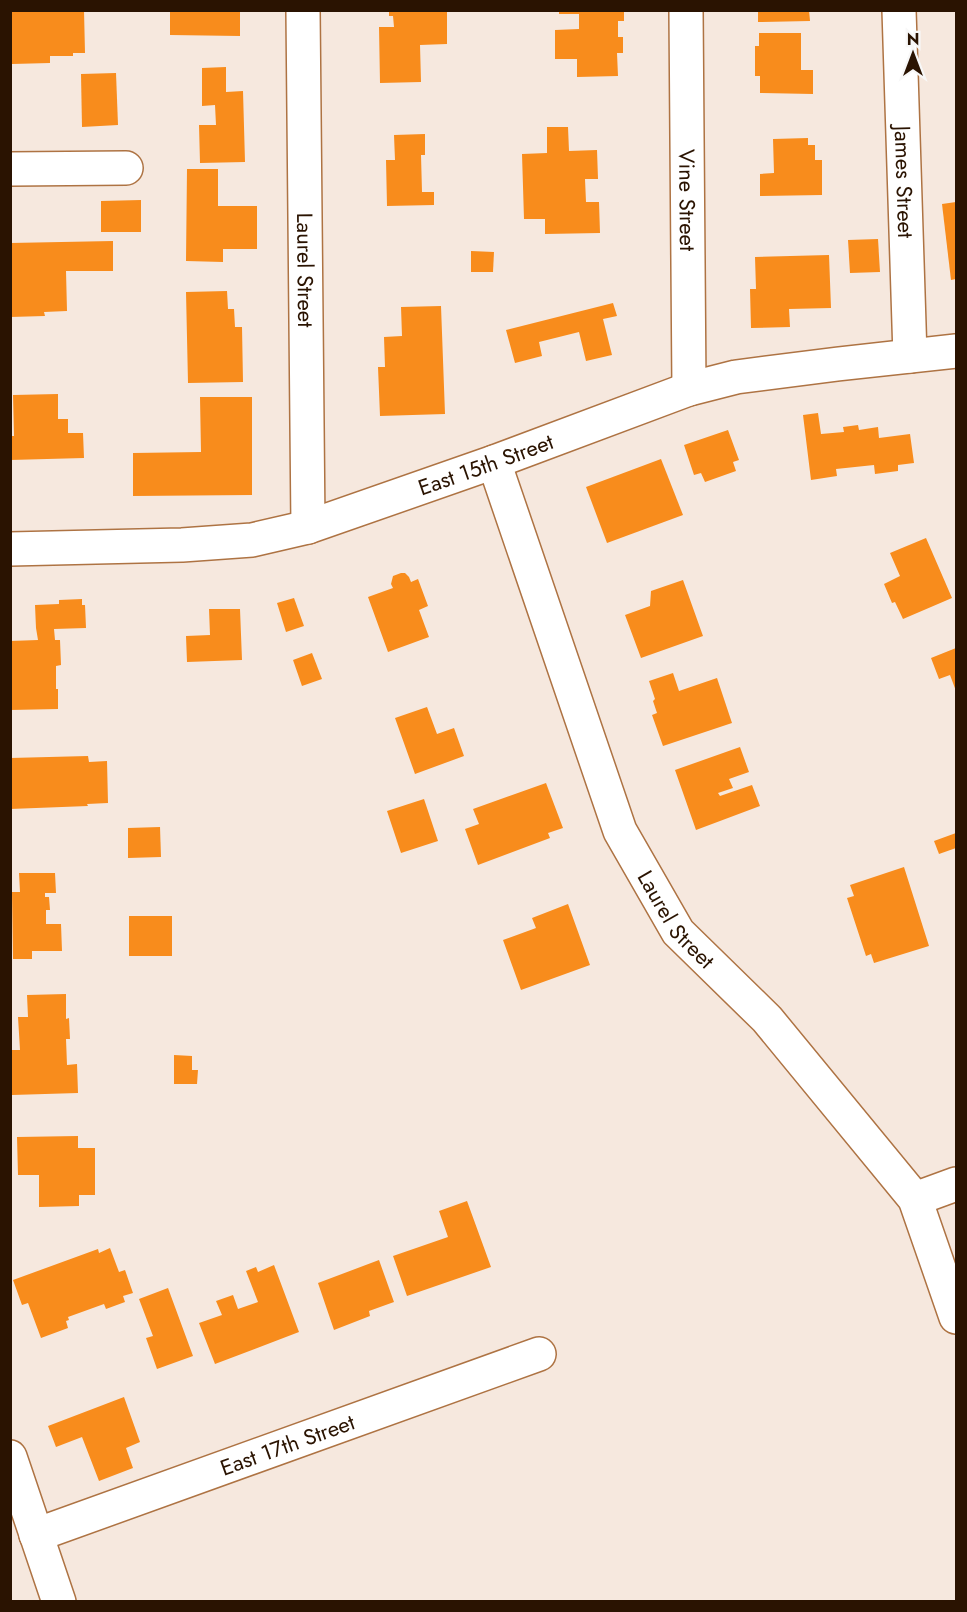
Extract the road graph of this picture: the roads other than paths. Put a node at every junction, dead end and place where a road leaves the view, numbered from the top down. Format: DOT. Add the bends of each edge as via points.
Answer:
graph roads {
  1 [pos="303,10"];
  2 [pos="686,10"];
  3 [pos="899,10"];
  4 [pos="126,168"];
  5 [pos="10,169"];
  6 [pos="957,351"];
  7 [pos="910,356"];
  8 [pos="689,389"];
  9 [pos="494,462"];
  10 [pos="308,527"];
  11 [pos="10,549"];
  12 [pos="957,1184"];
  13 [pos="915,1199"];
  14 [pos="957,1317"];
  15 [pos="539,1354"];
  16 [pos="10,1457"];
  17 [pos="36,1535"];
  18 [pos="59,1602"];
  1 -- 10 [label="street, Laurel Street"];
  2 -- 8 [label="street, Vine Street"];
  3 -- 7 [label="street, James Street"];
  4 -- 5 [label="street"];
  6 -- 7 [label="street, East 15th Street"];
  7 -- 8 [label="street, East 15th Street" via="736,377"];
  8 -- 9 [label="street, East 15th Street"];
  9 -- 10 [label="street, East 15th Street"];
  9 -- 13 [label="street, Laurel Street" via="620,831 678,932 767,1019"];
  10 -- 11 [label="street, East 15th Street" via="252,540"];
  12 -- 13 [label="street"];
  13 -- 14 [label="street, Laurel Street"];
  15 -- 17 [label="street, East 17th Street"];
  16 -- 17 [label="street"];
  17 -- 18 [label="street"];
}
